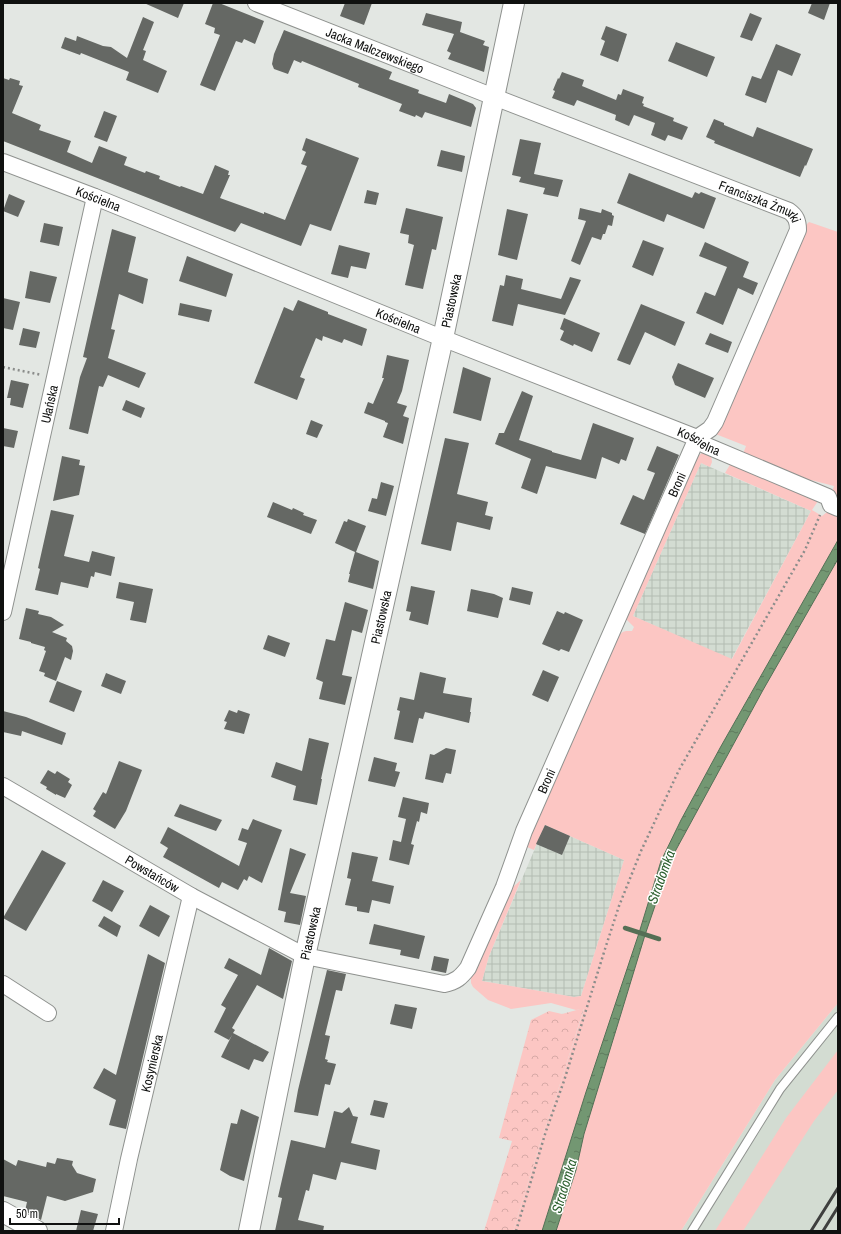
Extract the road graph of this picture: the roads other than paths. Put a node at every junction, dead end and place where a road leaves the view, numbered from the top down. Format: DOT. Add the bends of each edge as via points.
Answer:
graph roads {
  1 [pos="256,3"];
  2 [pos="514,3"];
  3 [pos="494,97"];
  4 [pos="3,162"];
  5 [pos="95,197"];
  6 [pos="443,338"];
  7 [pos="697,438"];
  8 [pos="832,503"];
  9 [pos="3,612"];
  10 [pos="3,786"];
  11 [pos="191,896"];
  12 [pos="305,956"];
  13 [pos="3,984"];
  14 [pos="48,1014"];
  15 [pos="838,1017"];
  16 [pos="3,1212"];
  17 [pos="37,1231"];
  18 [pos="114,1231"];
  19 [pos="249,1231"];
  20 [pos="692,1231"];
  1 -- 3 [label="street, Jacka Malczewskiego"];
  2 -- 3 [label="street, Piastowska"];
  3 -- 6 [label="street, Piastowska"];
  3 -- 7 [label="street, Franciszka Żmurki" via="789,211 796,216 798,230 715,422"];
  4 -- 5 [label="street, Kościelna"];
  5 -- 6 [label="street, Kościelna"];
  5 -- 9 [label="street, Ułańska"];
  6 -- 7 [label="street, Kościelna"];
  6 -- 12 [label="street, Piastowska"];
  7 -- 8 [label="street, Kościelna" via="705,445"];
  7 -- 12 [label="street, Broni" via="524,831 504,887 468,968 459,979 444,984"];
  10 -- 11 [label="street, Powstańców"];
  11 -- 12 [label="street, Powstańców"];
  11 -- 18 [label="street, Kosynierska"];
  12 -- 19 [label="street, Piastowska"];
  13 -- 14 [label="street"];
  15 -- 20 [label="lane" via="780,1089"];
  16 -- 17 [label="street"];
}
